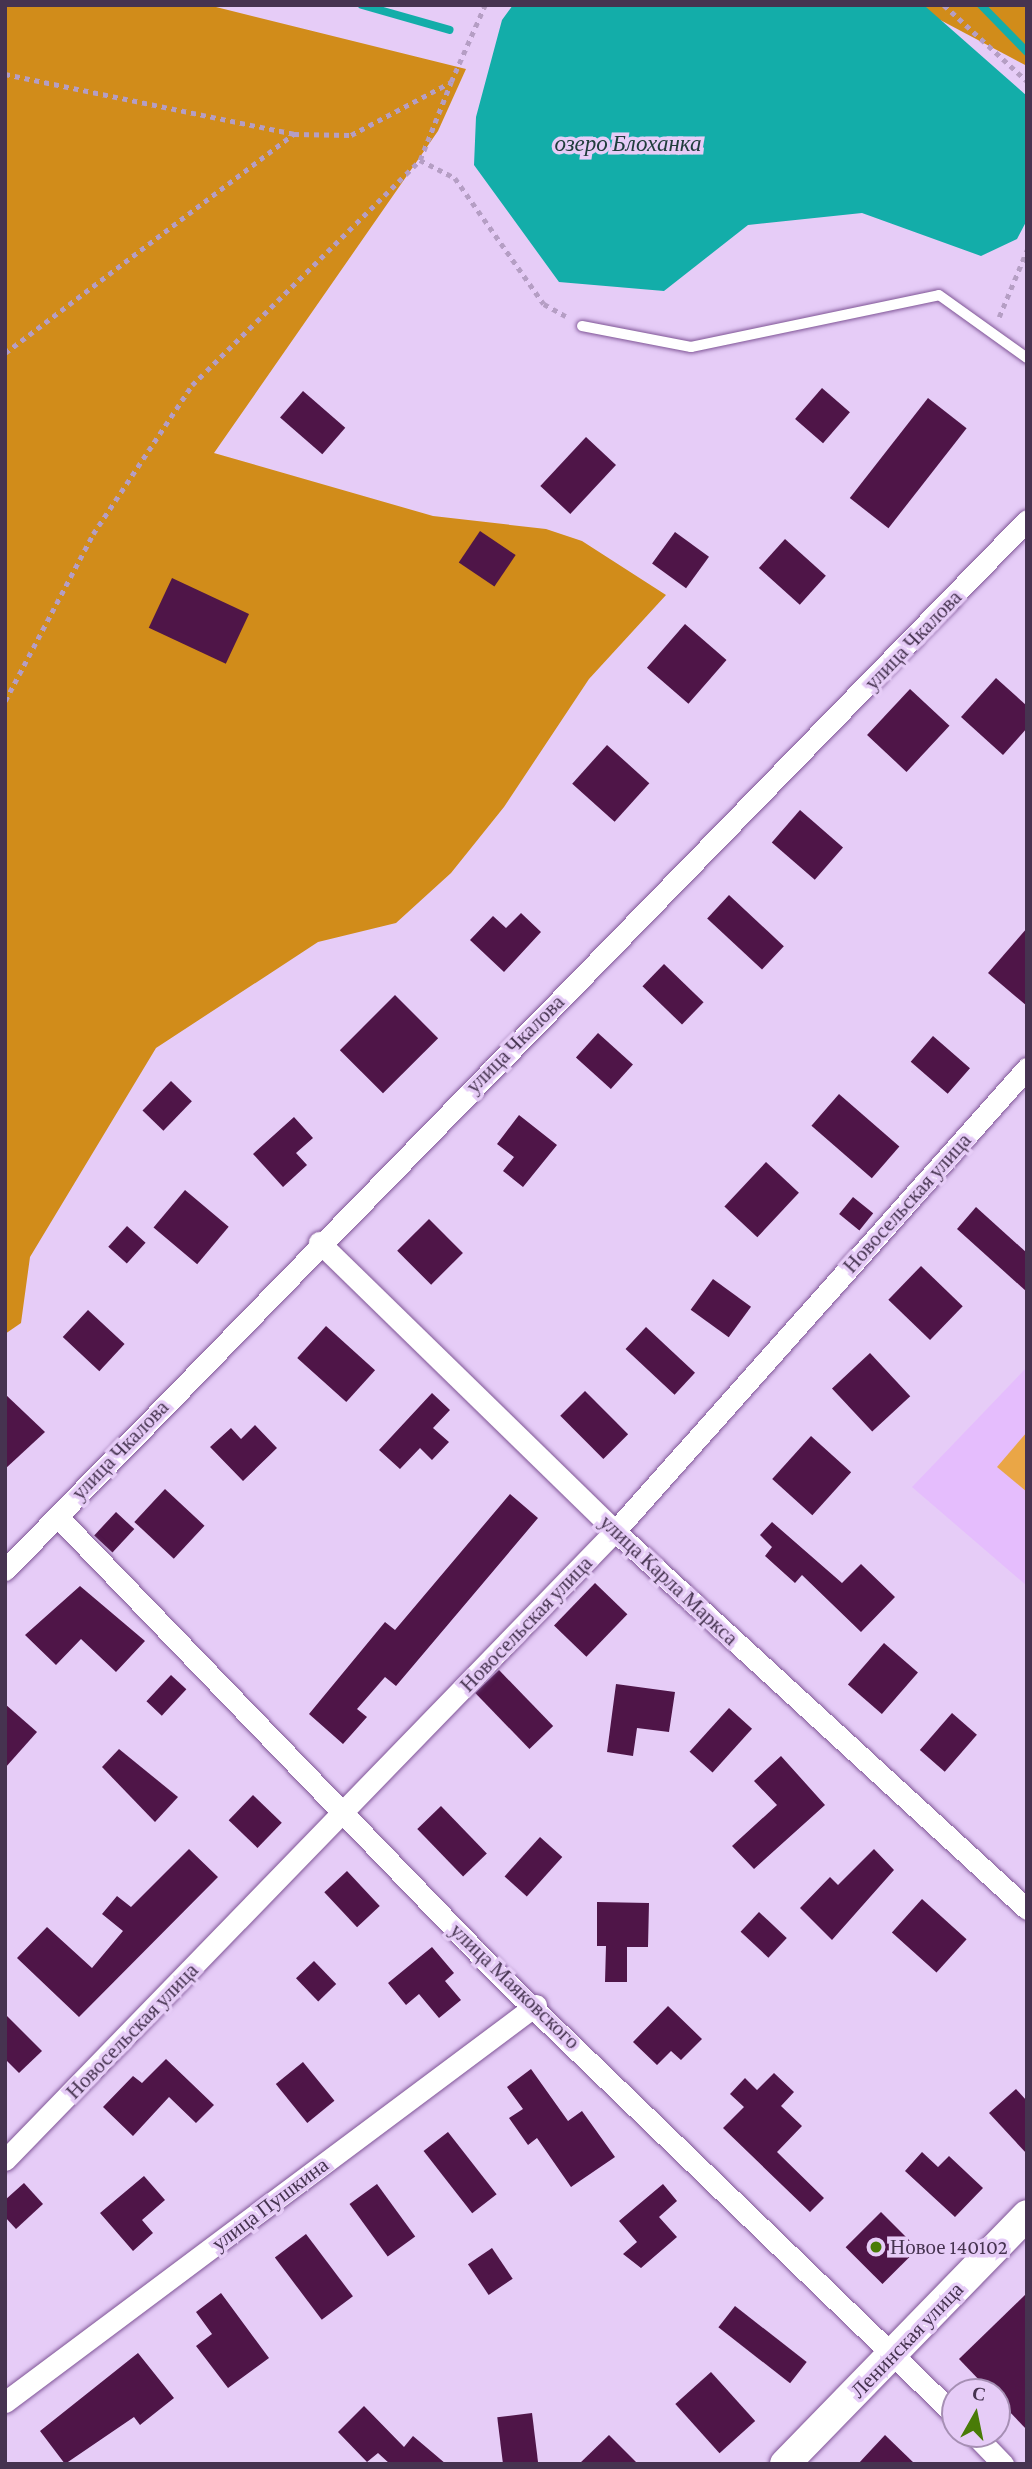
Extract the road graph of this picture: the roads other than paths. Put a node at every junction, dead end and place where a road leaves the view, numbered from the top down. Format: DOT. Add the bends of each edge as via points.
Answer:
graph roads {
  1 [pos="582,326"];
  2 [pos="1027,358"];
  3 [pos="1027,520"];
  4 [pos="1027,1068"];
  5 [pos="319,1242"];
  6 [pos="57,1516"];
  7 [pos="615,1531"];
  8 [pos="5,1570"];
  9 [pos="348,1811"];
  10 [pos="1027,1909"];
  11 [pos="536,2005"];
  12 [pos="5,2160"];
  13 [pos="1027,2215"];
  14 [pos="895,2353"];
  15 [pos="941,2401"];
  16 [pos="5,2402"];
  17 [pos="988,2448"];
  18 [pos="785,2464"];
  19 [pos="1003,2464"];
  1 -- 2 [label="lane" via="691,347 939,295"];
  3 -- 5 [label="street, улица Чкалова"];
  4 -- 7 [label="street, Новосельская улица"];
  5 -- 6 [label="street, улица Чкалова"];
  5 -- 7 [label="street, улица Карла Маркса"];
  6 -- 8 [label="street, улица Чкалова"];
  6 -- 9 [label="street, улица Маяковского"];
  7 -- 9 [label="street, Новосельская улица"];
  7 -- 10 [label="street, улица Карла Маркса"];
  9 -- 11 [label="street, улица Маяковского" via="498,1974"];
  9 -- 12 [label="street, Новосельская улица"];
  11 -- 14 [label="street, улица Маяковского"];
  11 -- 16 [label="street, улица Пушкина"];
  13 -- 14 [label="street, Ленинская улица"];
  14 -- 15 [label="street, улица Маяковского"];
  14 -- 18 [label="street, Ленинская улица"];
  17 -- 19 [label="street"];
}
